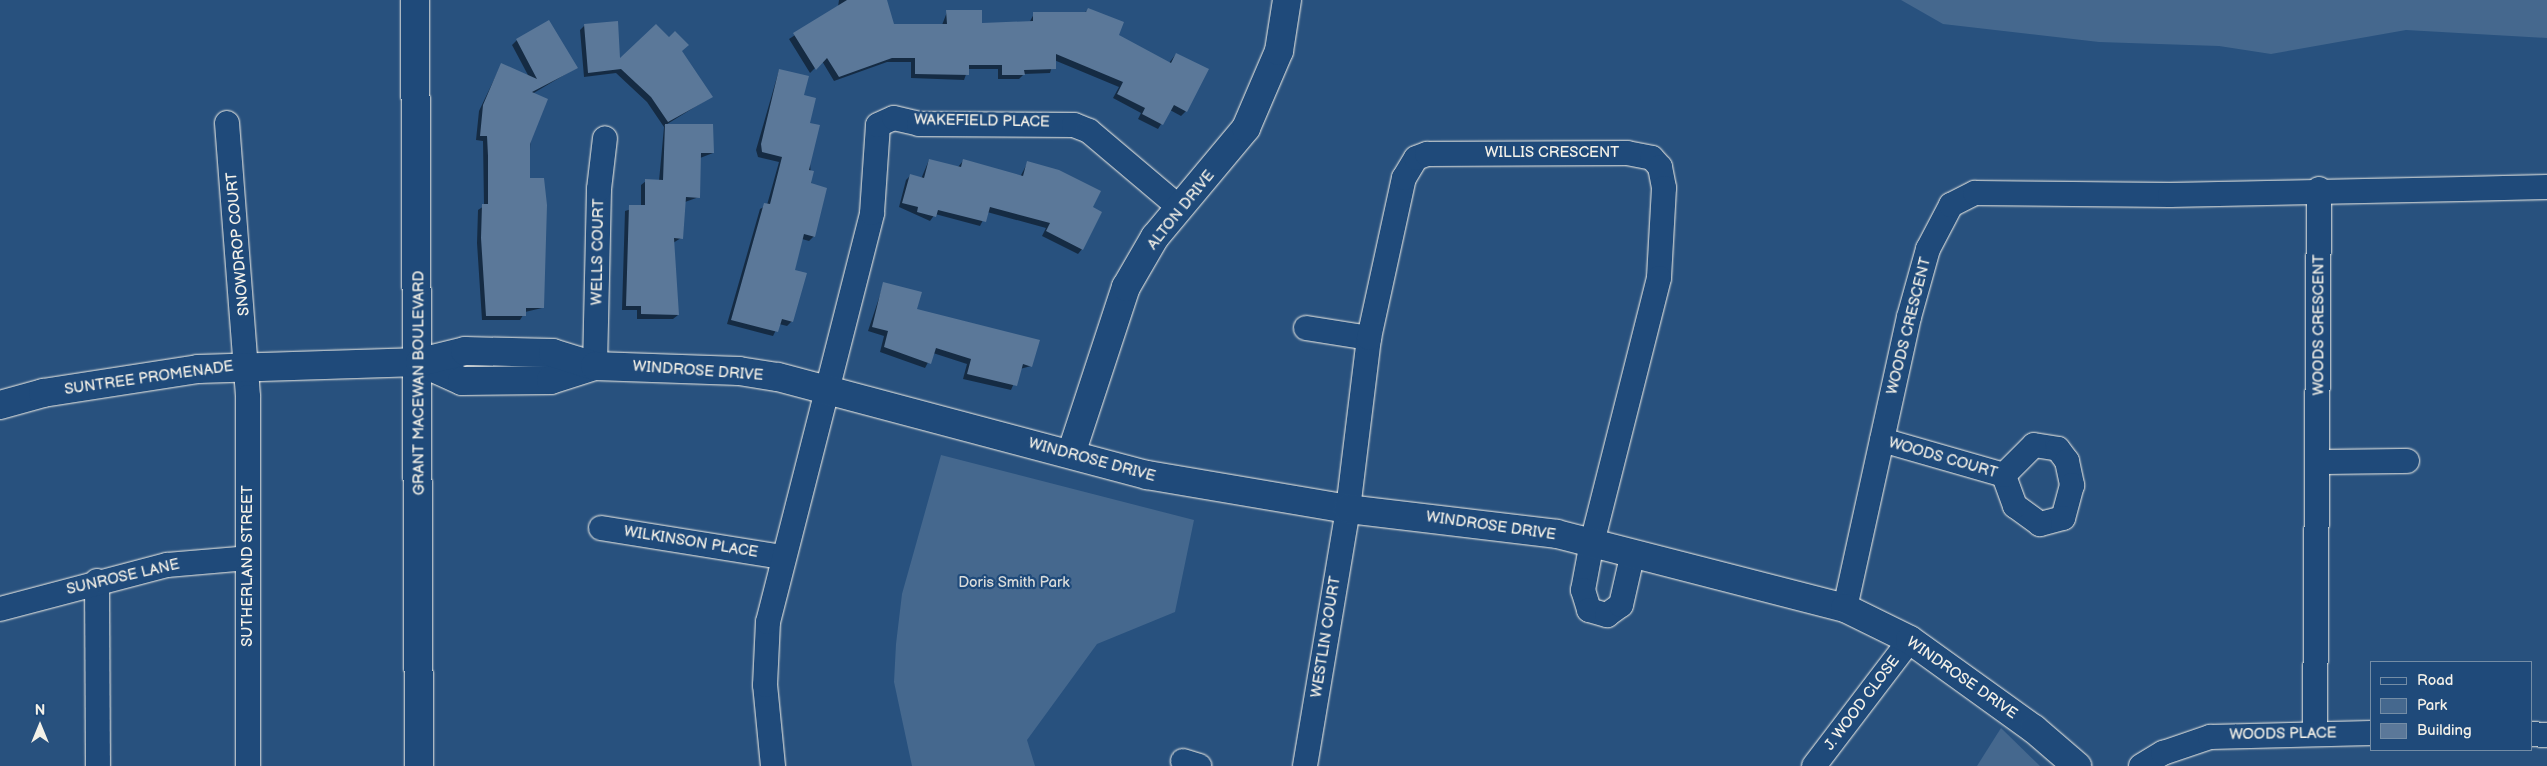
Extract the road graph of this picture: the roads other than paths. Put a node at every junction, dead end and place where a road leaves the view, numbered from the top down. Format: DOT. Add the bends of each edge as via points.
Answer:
graph roads {
  1 [pos="415,0"];
  2 [pos="1288,0"];
  3 [pos="227,123"];
  4 [pos="605,138"];
  5 [pos="2547,187"];
  6 [pos="2320,189"];
  7 [pos="1180,208"];
  8 [pos="1306,328"];
  9 [pos="1369,338"];
  10 [pos="420,362"];
  11 [pos="247,365"];
  12 [pos="595,366"];
  13 [pos="828,388"];
  14 [pos="1,400"];
  15 [pos="1882,440"];
  16 [pos="1070,454"];
  17 [pos="2320,462"];
  18 [pos="2407,462"];
  19 [pos="2004,475"];
  20 [pos="1348,508"];
  21 [pos="601,528"];
  22 [pos="1592,542"];
  23 [pos="1634,552"];
  24 [pos="782,557"];
  25 [pos="248,558"];
  26 [pos="97,581"];
  27 [pos="1845,608"];
  28 [pos="0,609"];
  29 [pos="1910,640"];
  30 [pos="2315,733"];
  31 [pos="2370,733"];
  32 [pos="2532,734"];
  33 [pos="2547,735"];
  34 [pos="98,766"];
  35 [pos="248,766"];
  36 [pos="419,766"];
  37 [pos="773,766"];
  38 [pos="1305,766"];
  39 [pos="1814,766"];
  40 [pos="2077,766"];
  41 [pos="2141,766"];
  1 -- 10 [label="street, GRANT MACEWAN BOULEVARD"];
  2 -- 7 [label="street, ALTON DRIVE" via="1279,51 1257,108 1231,149"];
  3 -- 11 [label="street, SNOWDROP COURT"];
  4 -- 12 [label="street, WELLS COURT" via="599,189"];
  5 -- 6 [label="street, WOODS CRESCENT"];
  6 -- 15 [label="street, WOODS CRESCENT" via="2170,195 1975,193 1951,205 1928,249"];
  6 -- 17 [label="street, WOODS CRESCENT"];
  7 -- 13 [label="street, WAKEFIELD PLACE" via="1089,131 1074,125 884,120 878,125 872,213"];
  7 -- 16 [label="street, ALTON DRIVE" via="1126,287"];
  8 -- 9 [label="street"];
  9 -- 20 [label="street, WILLIS CRESCENT"];
  9 -- 22 [label="street, WILLIS CRESCENT" via="1404,178 1416,158 1427,154 1608,153 1652,158 1660,167 1664,188 1659,278"];
  10 -- 11 [label="street, SUNTREE PROMENADE"];
  10 -- 12 [label="street, WINDROSE DRIVE" via="462,381 551,380"];
  10 -- 36 [label="street, GRANT MACEWAN BOULEVARD"];
  11 -- 14 [label="street, SUNTREE PROMENADE" via="150,375"];
  11 -- 25 [label="street, SUTHERLAND STREET"];
  12 -- 13 [label="street, WINDROSE DRIVE" via="738,371"];
  13 -- 16 [label="street, WINDROSE DRIVE"];
  13 -- 24 [label="street"];
  15 -- 19 [label="street, WOODS COURT"];
  15 -- 27 [label="street, WOODS CRESCENT"];
  16 -- 20 [label="street, WINDROSE DRIVE" via="1204,487"];
  17 -- 18 [label="street"];
  17 -- 30 [label="street, WOODS CRESCENT"];
  20 -- 22 [label="street, WINDROSE DRIVE" via="1526,529"];
  20 -- 38 [label="street, WESTLIN COURT"];
  21 -- 24 [label="street, WILKINSON PLACE" via="684,538"];
  22 -- 23 [label="street, WINDROSE DRIVE"];
  22 -- 23 [label="street" via="1584,602 1598,615 1615,612 1621,605"];
  23 -- 27 [label="street, WINDROSE DRIVE"];
  24 -- 37 [label="street" via="768,622 765,686"];
  25 -- 26 [label="street, SUNROSE LANE" via="167,565"];
  25 -- 35 [label="street, SUTHERLAND STREET"];
  26 -- 28 [label="street, SUNROSE LANE"];
  26 -- 34 [label="street"];
  27 -- 29 [label="street, WINDROSE DRIVE"];
  29 -- 39 [label="street, J. WOOD CLOSE"];
  29 -- 40 [label="street, WINDROSE DRIVE" via="2034,729"];
  30 -- 31 [label="street, WOODS PLACE"];
  30 -- 41 [label="street, WOODS PLACE" via="2210,737 2162,753"];
  32 -- 33 [label="street"];
}
